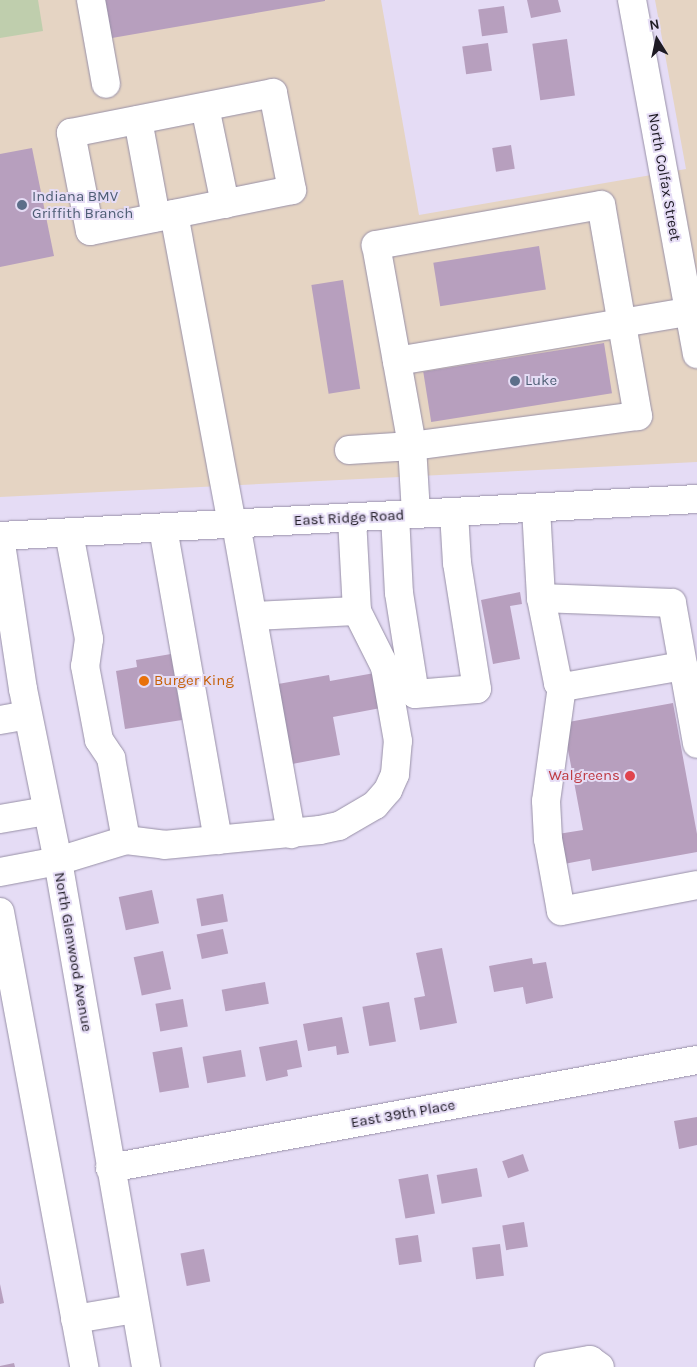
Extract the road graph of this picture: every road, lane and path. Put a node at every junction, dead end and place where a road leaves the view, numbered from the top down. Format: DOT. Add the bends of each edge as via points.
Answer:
graph roads {
  1 [pos="91,0"];
  2 [pos="632,0"];
  3 [pos="106,84"];
  4 [pos="205,107"];
  5 [pos="138,120"];
  6 [pos="225,204"];
  7 [pos="165,215"];
  8 [pos="693,311"];
  9 [pos="622,323"];
  10 [pos="697,354"];
  11 [pos="397,361"];
  12 [pos="412,446"];
  13 [pos="349,450"];
  14 [pos="697,499"];
  15 [pos="536,508"];
  16 [pos="454,512"];
  17 [pos="406,515"];
  18 [pos="352,518"];
  19 [pos="234,524"];
  20 [pos="163,528"];
  21 [pos="69,533"];
  22 [pos="0,537"];
  23 [pos="542,598"];
  24 [pos="357,611"];
  25 [pos="253,616"];
  26 [pos="683,666"];
  27 [pos="562,686"];
  28 [pos="28,715"];
  29 [pos="0,720"];
  30 [pos="697,744"];
  31 [pos="46,811"];
  32 [pos="0,819"];
  33 [pos="291,834"];
  34 [pos="126,840"];
  35 [pos="218,840"];
  36 [pos="58,861"];
  37 [pos="0,872"];
  38 [pos="697,885"];
  39 [pos="0,912"];
  40 [pos="697,1060"];
  41 [pos="110,1168"];
  42 [pos="135,1308"];
  43 [pos="75,1319"];
  44 [pos="84,1367"];
  45 [pos="146,1367"];
  46 [pos="549,1367"];
  47 [pos="600,1367"];
  1 -- 3 [label="street"];
  2 -- 8 [label="street, North Colfax Street"];
  4 -- 5 [label="street"];
  4 -- 6 [label="street"];
  4 -- 6 [label="street" via="273,94 292,190"];
  5 -- 7 [label="street"];
  5 -- 7 [label="street" via="70,133 90,231"];
  6 -- 7 [label="street"];
  7 -- 19 [label="street"];
  8 -- 9 [label="street"];
  8 -- 10 [label="street, North Colfax Street"];
  9 -- 11 [label="street"];
  9 -- 11 [label="street" via="601,205 376,245"];
  9 -- 12 [label="street" via="638,416"];
  11 -- 12 [label="street"];
  12 -- 13 [label="street"];
  12 -- 17 [label="street"];
  14 -- 15 [label="street, East Ridge Road"];
  15 -- 16 [label="street, East Ridge Road"];
  15 -- 23 [label="street"];
  16 -- 17 [label="street, East Ridge Road"];
  16 -- 17 [label="street" via="457,563 477,689 416,694 399,593"];
  17 -- 18 [label="street, East Ridge Road"];
  18 -- 19 [label="street, East Ridge Road"];
  18 -- 24 [label="street"];
  19 -- 20 [label="street, East Ridge Road"];
  19 -- 25 [label="street"];
  20 -- 21 [label="street, East Ridge Road"];
  20 -- 35 [label="street"];
  21 -- 22 [label="street, East Ridge Road"];
  21 -- 34 [label="street" via="89,639 85,666 95,722 99,740 111,758"];
  22 -- 28 [label="street, North Glenwood Avenue"];
  23 -- 26 [label="street" via="672,603"];
  23 -- 27 [label="street" via="555,677"];
  24 -- 25 [label="street"];
  24 -- 33 [label="street" via="385,667 398,741 396,774 379,800 358,817 339,826"];
  25 -- 33 [label="street"];
  26 -- 27 [label="street"];
  26 -- 30 [label="street"];
  27 -- 38 [label="street" via="546,801 548,839 561,911"];
  28 -- 29 [label="street"];
  28 -- 31 [label="street, North Glenwood Avenue"];
  31 -- 32 [label="street"];
  31 -- 36 [label="street, North Glenwood Avenue"];
  33 -- 35 [label="street"];
  34 -- 35 [label="street" via="164,845"];
  34 -- 36 [label="street"];
  36 -- 37 [label="street"];
  36 -- 41 [label="street, North Glenwood Avenue"];
  39 -- 43 [label="street"];
  40 -- 41 [label="street, East 39th Place"];
  41 -- 42 [label="street, North Glenwood Avenue"];
  42 -- 43 [label="street"];
  42 -- 45 [label="street, North Glenwood Avenue"];
  43 -- 44 [label="street"];
  46 -- 47 [label="street" via="590,1360"];
}
